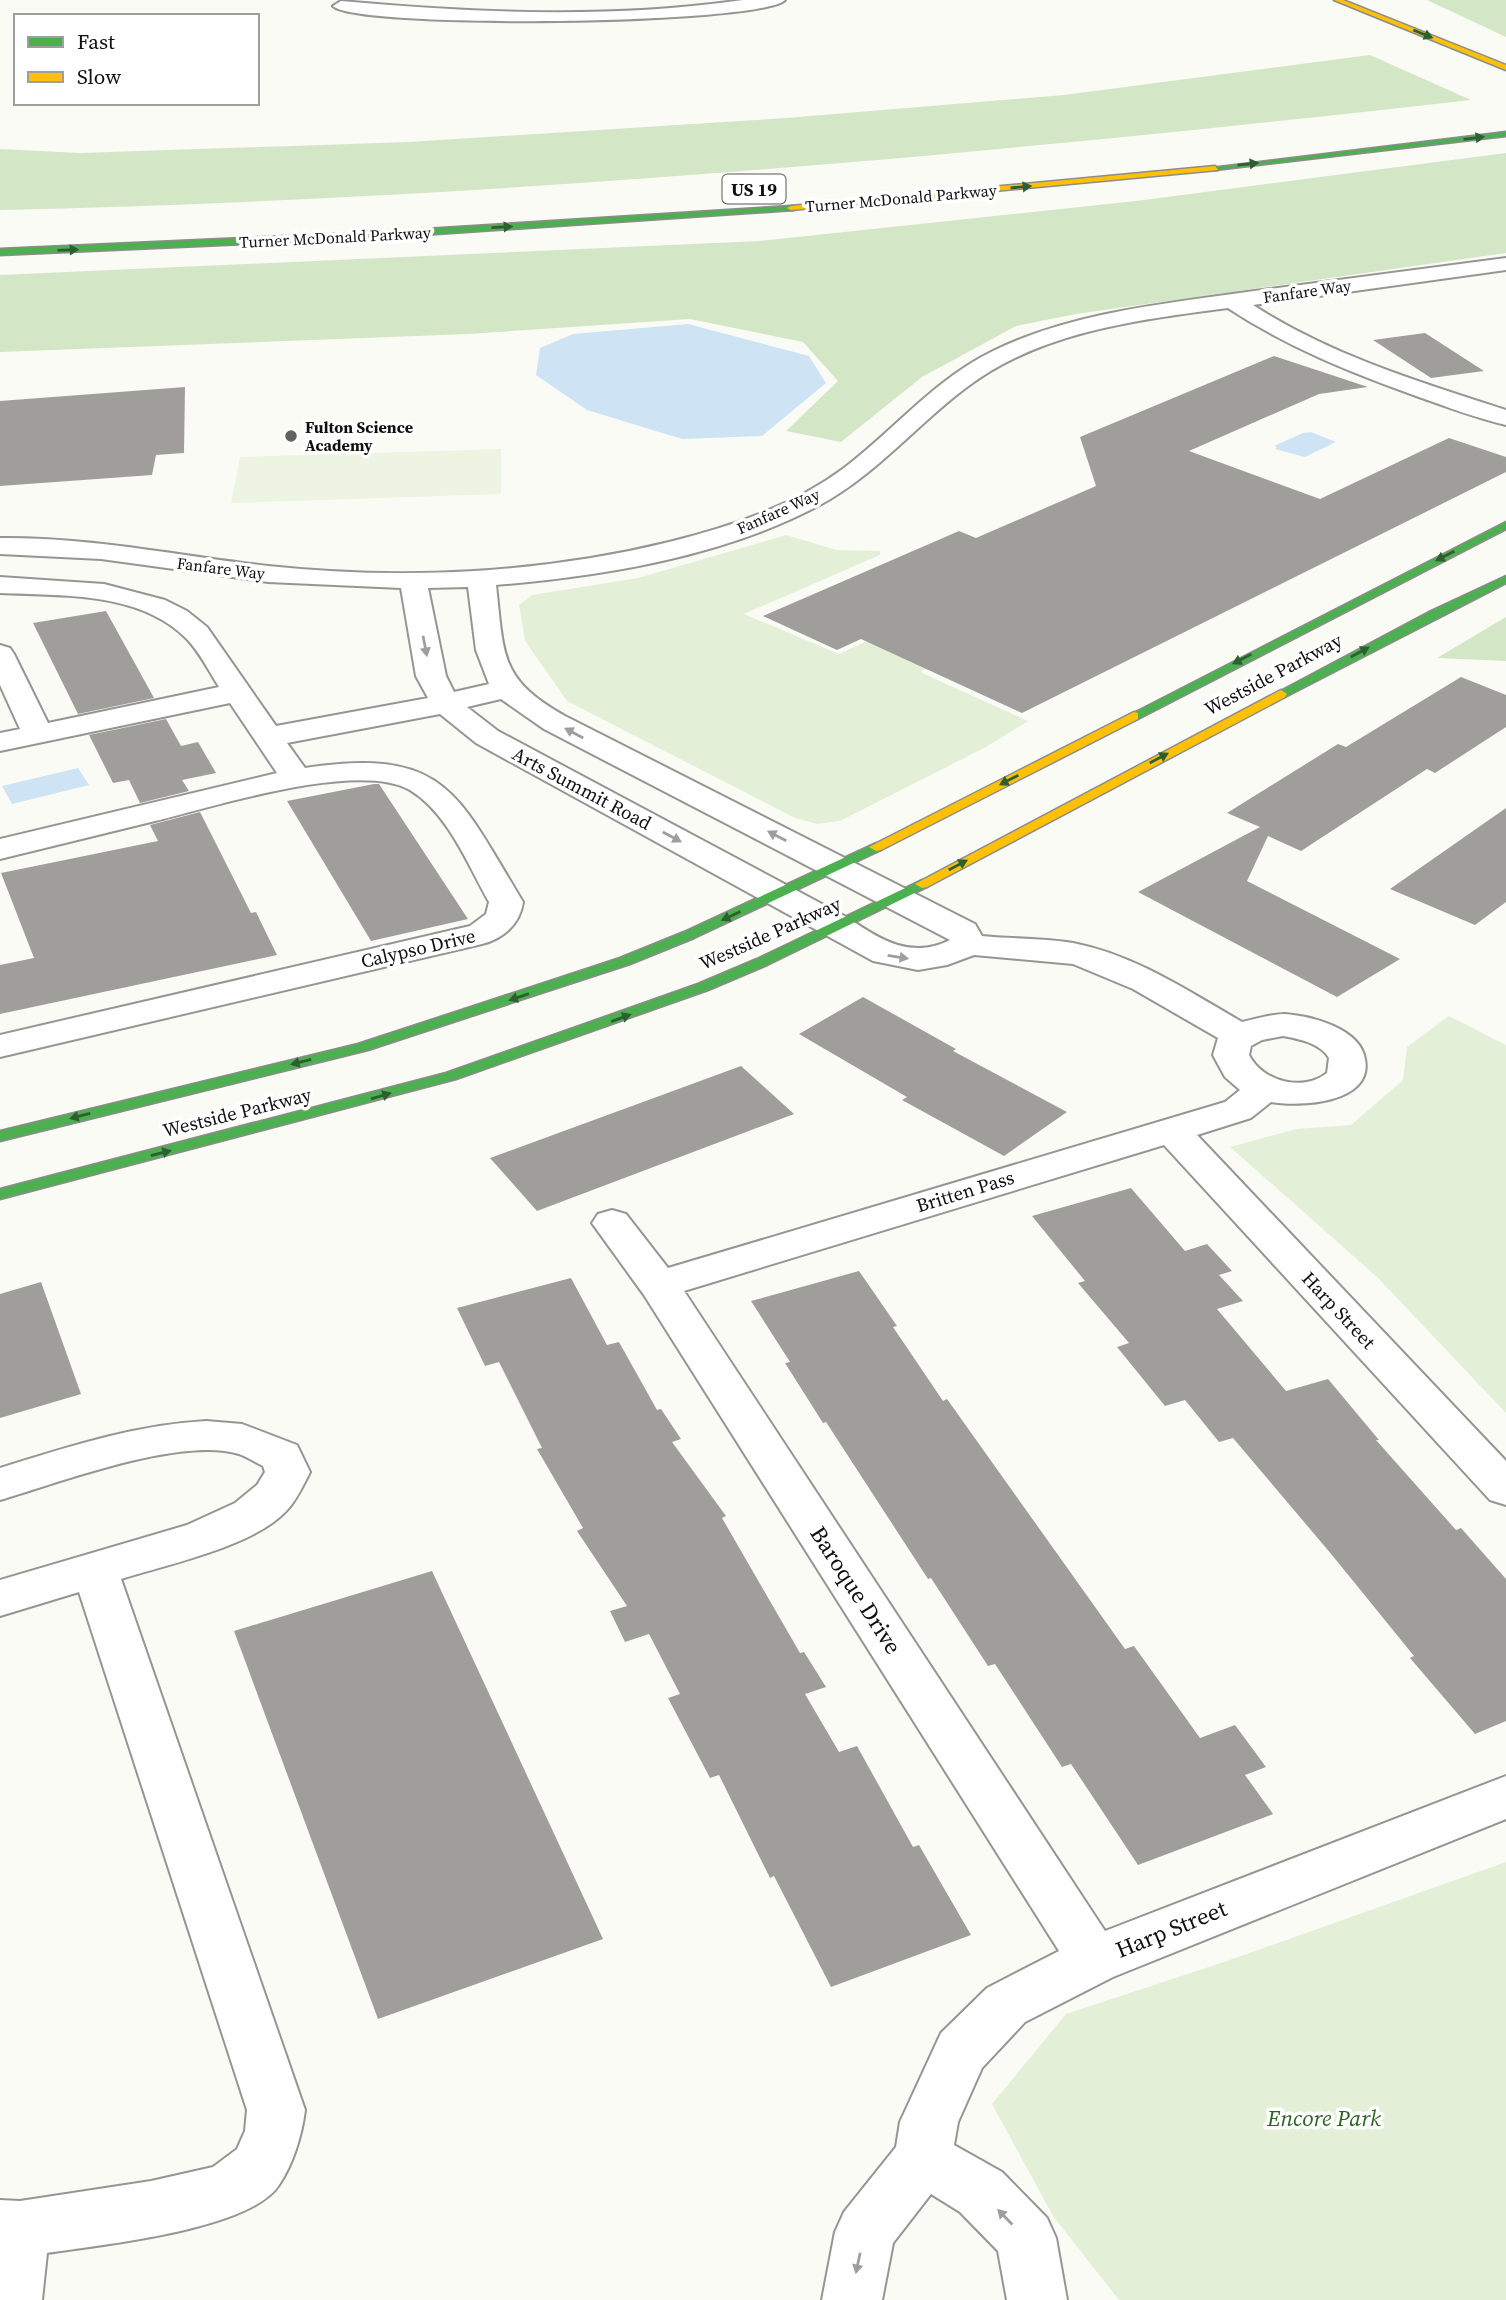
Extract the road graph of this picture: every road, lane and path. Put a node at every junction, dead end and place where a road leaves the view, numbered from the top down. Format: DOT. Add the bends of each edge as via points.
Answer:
graph roads {
  1 [pos="399,0"];
  2 [pos="688,0"];
  3 [pos="777,0"];
  4 [pos="1337,0"];
  5 [pos="1374,0"];
  6 [pos="341,6"];
  7 [pos="1506,51"];
  8 [pos="1506,68"];
  9 [pos="1506,134"];
  10 [pos="0,252"];
  11 [pos="1506,264"];
  12 [pos="1231,301"];
  13 [pos="1506,418"];
  14 [pos="1506,525"];
  15 [pos="0,546"];
  16 [pos="481,578"];
  17 [pos="413,579"];
  18 [pos="1506,579"];
  19 [pos="0,585"];
  20 [pos="0,654"];
  21 [pos="507,688"];
  22 [pos="237,692"];
  23 [pos="444,704"];
  24 [pos="38,734"];
  25 [pos="268,737"];
  26 [pos="0,742"];
  27 [pos="296,778"];
  28 [pos="0,849"];
  29 [pos="838,867"];
  30 [pos="779,894"];
  31 [pos="898,897"];
  32 [pos="838,926"];
  33 [pos="970,944"];
  34 [pos="1235,1044"];
  35 [pos="0,1046"];
  36 [pos="1264,1088"];
  37 [pos="1172,1130"];
  38 [pos="0,1136"];
  39 [pos="0,1194"];
  40 [pos="612,1223"];
  41 [pos="659,1285"];
  42 [pos="0,1484"];
  43 [pos="1506,1489"];
  44 [pos="95,1570"];
  45 [pos="0,1598"];
  46 [pos="1506,1797"];
  47 [pos="1094,1960"];
  48 [pos="923,2158"];
  49 [pos="10,2229"];
  50 [pos="12,2300"];
  51 [pos="852,2300"];
  52 [pos="1037,2300"];
  1 -- 2 [label="street" via="562,7"];
  3 -- 6 [label="street" via="565,18"];
  4 -- 8 [label="main road, one-way"];
  5 -- 7 [label="main road"];
  10 -- 9 [label="main road, Turner McDonald Parkway / US 19, one-way" via="433,232 808,206 1153,175"];
  11 -- 12 [label="street, Fanfare Way"];
  12 -- 13 [label="street" via="1304,343"];
  12 -- 16 [label="street, Fanfare Way" via="1090,324 1000,356 961,380 848,477 767,520 631,558"];
  14 -- 29 [label="main road, Westside Parkway, one-way"];
  15 -- 17 [label="street, Fanfare Way" via="86,550 314,578"];
  16 -- 17 [label="street, Fanfare Way"];
  16 -- 21 [label="street" via="492,659"];
  17 -- 23 [label="street, Arts Summit Road, one-way" via="431,676"];
  31 -- 18 [label="main road, Westside Parkway, one-way"];
  19 -- 22 [label="street" via="101,592 153,604 182,618 197,633"];
  20 -- 24 [label="street"];
  21 -- 23 [label="street"];
  29 -- 21 [label="street, one-way" via="551,721"];
  22 -- 24 [label="street"];
  22 -- 25 [label="street"];
  23 -- 25 [label="street"];
  23 -- 30 [label="street, Arts Summit Road, one-way" via="487,737"];
  24 -- 26 [label="street"];
  25 -- 27 [label="street"];
  27 -- 28 [label="street, Calypso Drive"];
  27 -- 35 [label="street, Calypso Drive" via="373,772 418,781 450,810 506,902 505,913 482,934"];
  29 -- 30 [label="main road, Westside Parkway"];
  29 -- 31 [label="street"];
  30 -- 32 [label="street, Arts Summit Road"];
  30 -- 38 [label="main road, Westside Parkway, one-way" via="625,961 375,1043"];
  31 -- 32 [label="main road, Westside Parkway"];
  31 -- 33 [label="street" via="963,931"];
  32 -- 33 [label="street, Arts Summit Road, one-way" via="863,946 891,957 926,960 951,955"];
  39 -- 32 [label="main road, Westside Parkway, one-way" via="451,1076 692,991"];
  33 -- 34 [label="street" via="1058,952 1118,968 1139,980 1150,1007"];
  34 -- 36 [label="street" via="1230,1059 1236,1070"];
  34 -- 36 [label="street" via="1265,1026 1303,1028 1335,1042 1345,1054 1345,1076 1329,1088 1303,1094"];
  36 -- 37 [label="street, Britten Pass" via="1238,1110"];
  37 -- 41 [label="street, Britten Pass"];
  37 -- 43 [label="street, Harp Street"];
  40 -- 41 [label="street, Baroque Drive"];
  41 -- 47 [label="street, Baroque Drive"];
  42 -- 44 [label="street" via="148,1441 181,1436 238,1438 281,1456 288,1472 273,1497 251,1515 202,1537"];
  44 -- 45 [label="street"];
  44 -- 49 [label="street" via="276,2110 274,2132 258,2168 227,2191 151,2210"];
  46 -- 47 [label="street, Harp Street"];
  47 -- 48 [label="street, Harp Street" via="1006,2006 961,2051 929,2122"];
  48 -- 51 [label="street, Harp Street, one-way" via="865,2232"];
  52 -- 48 [label="street, one-way" via="1026,2238 981,2192"];
  49 -- 50 [label="street"];
}
